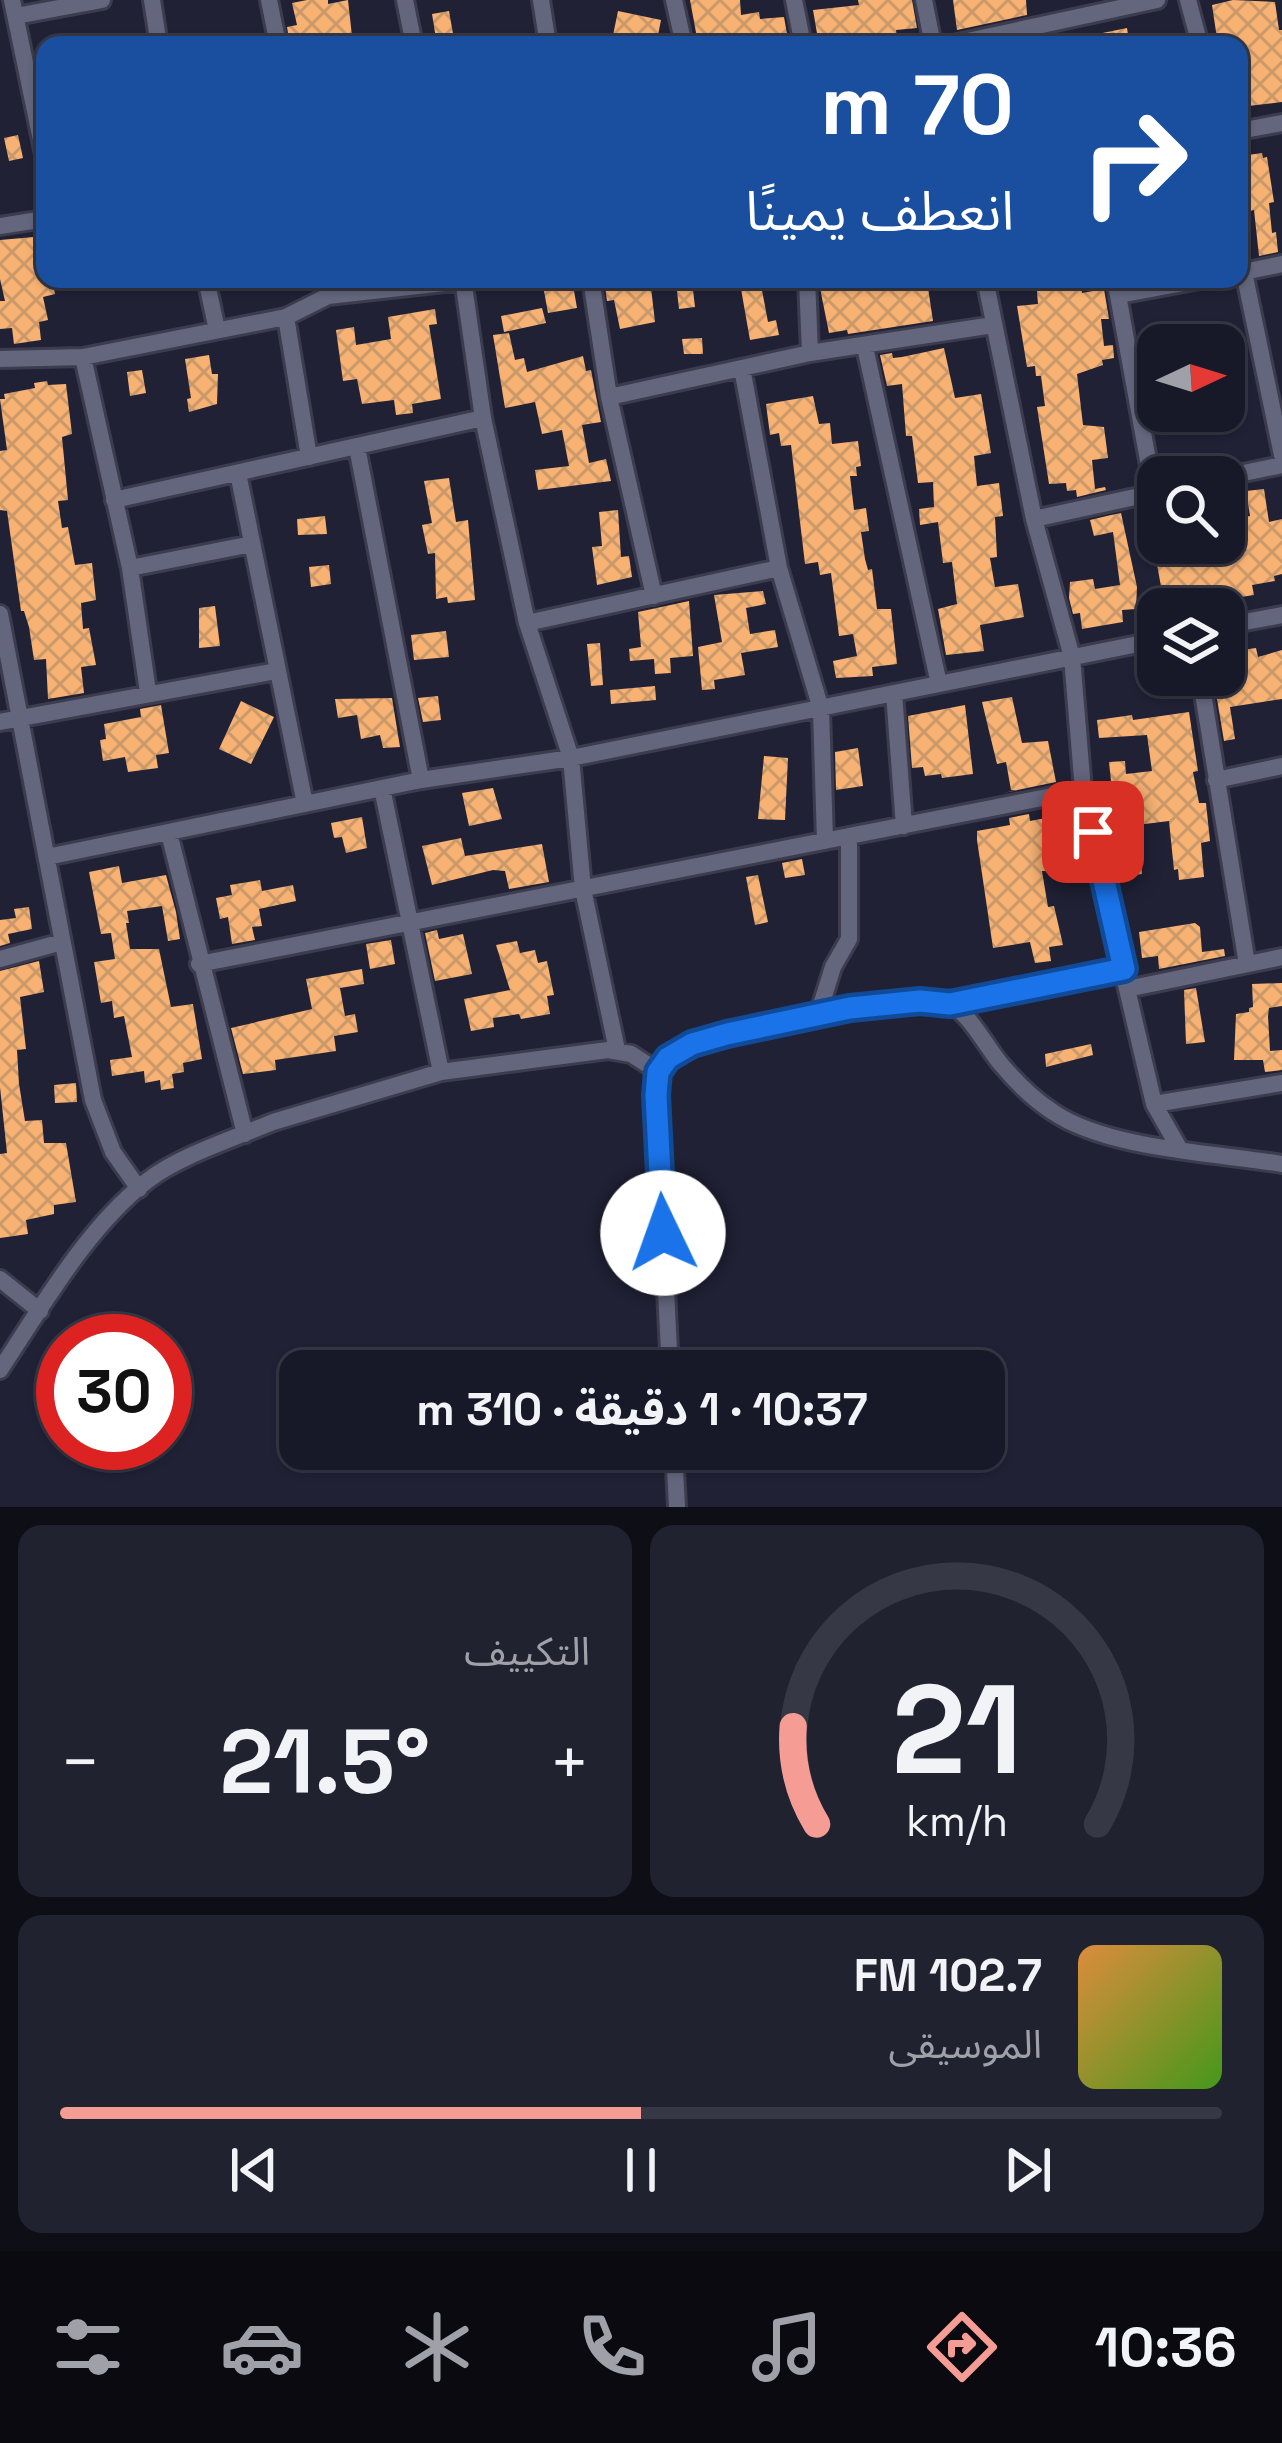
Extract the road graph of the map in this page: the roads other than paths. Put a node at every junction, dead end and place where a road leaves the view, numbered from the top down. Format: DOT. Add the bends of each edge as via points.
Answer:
graph roads {
  1 [pos="101,0"];
  2 [pos="152,0"];
  3 [pos="268,0"];
  4 [pos="405,0"];
  5 [pos="541,0"];
  6 [pos="674,0"];
  7 [pos="794,0"];
  8 [pos="924,0"];
  9 [pos="1060,0"];
  10 [pos="1157,0"];
  11 [pos="1188,0"];
  12 [pos="14,8"];
  13 [pos="1064,20"];
  14 [pos="158,36"];
  15 [pos="276,36"];
  16 [pos="411,36"];
  17 [pos="547,36"];
  18 [pos="683,36"];
  19 [pos="800,36"];
  20 [pos="931,36"];
  21 [pos="990,36"];
  22 [pos="1198,36"];
  23 [pos="36,115"];
  24 [pos="1282,123"];
  25 [pos="1248,129"];
  26 [pos="36,220"];
  27 [pos="0,226"];
  28 [pos="1282,264"];
  29 [pos="1248,271"];
  30 [pos="208,288"];
  31 [pos="326,288"];
  32 [pos="470,288"];
  33 [pos="592,288"];
  34 [pos="807,288"];
  35 [pos="987,288"];
  36 [pos="1117,288"];
  37 [pos="1245,288"];
  38 [pos="286,316"];
  39 [pos="993,326"];
  40 [pos="217,329"];
  41 [pos="865,347"];
  42 [pos="810,353"];
  43 [pos="83,357"];
  44 [pos="0,359"];
  45 [pos="742,368"];
  46 [pos="609,397"];
  47 [pos="483,418"];
  48 [pos="357,447"];
  49 [pos="1282,455"];
  50 [pos="1149,456"];
  51 [pos="310,458"];
  52 [pos="1282,465"];
  53 [pos="238,473"];
  54 [pos="1245,473"];
  55 [pos="1137,496"];
  56 [pos="114,500"];
  57 [pos="1034,519"];
  58 [pos="252,544"];
  59 [pos="130,568"];
  60 [pos="779,568"];
  61 [pos="654,596"];
  62 [pos="0,614"];
  63 [pos="1282,615"];
  64 [pos="1245,622"];
  65 [pos="526,623"];
  66 [pos="1137,644"];
  67 [pos="1072,657"];
  68 [pos="276,671"];
  69 [pos="939,683"];
  70 [pos="148,692"];
  71 [pos="894,693"];
  72 [pos="1203,696"];
  73 [pos="821,709"];
  74 [pos="21,718"];
  75 [pos="0,722"];
  76 [pos="571,758"];
  77 [pos="1282,766"];
  78 [pos="422,780"];
  79 [pos="1216,780"];
  80 [pos="382,788"];
  81 [pos="1084,790"];
  82 [pos="305,804"];
  83 [pos="904,826"];
  84 [pos="169,833"];
  85 [pos="850,836"];
  86 [pos="824,841"];
  87 [pos="47,856"];
  88 [pos="583,889"];
  89 [pos="410,922"];
  90 [pos="62,942"];
  91 [pos="1282,957"];
  92 [pos="0,959"];
  93 [pos="199,964"];
  94 [pos="1247,964"];
  95 [pos="1124,969"];
  96 [pos="1127,988"];
  97 [pos="950,1004"];
  98 [pos="818,1015"];
  99 [pos="617,1050"];
  100 [pos="441,1072"];
  101 [pos="658,1072"];
  102 [pos="1282,1083"];
  103 [pos="1154,1104"];
  104 [pos="244,1134"];
  105 [pos="1179,1148"];
  106 [pos="1282,1164"];
  107 [pos="139,1189"];
  108 [pos="0,1279"];
  109 [pos="40,1311"];
  110 [pos="24,1334"];
  111 [pos="0,1335"];
  112 [pos="669,1350"];
  113 [pos="0,1370"];
  114 [pos="675,1470"];
  115 [pos="677,1507"];
  1 -- 12 [label="street"];
  2 -- 14 [label="street"];
  3 -- 15 [label="street"];
  4 -- 16 [label="street"];
  5 -- 17 [label="street"];
  6 -- 18 [label="street"];
  7 -- 19 [label="street"];
  8 -- 20 [label="street"];
  9 -- 13 [label="street"];
  10 -- 13 [label="street"];
  11 -- 22 [label="street"];
  12 -- 23 [label="street"];
  13 -- 21 [label="street"];
  24 -- 25 [label="street"];
  26 -- 27 [label="street"];
  28 -- 29 [label="street"];
  30 -- 40 [label="street"];
  31 -- 38 [label="street"];
  32 -- 47 [label="street"];
  33 -- 46 [label="street"];
  34 -- 42 [label="street"];
  35 -- 39 [label="street"];
  36 -- 50 [label="street"];
  37 -- 49 [label="street"];
  38 -- 40 [label="street"];
  38 -- 51 [label="street"];
  39 -- 41 [label="street"];
  39 -- 57 [label="street"];
  40 -- 43 [label="street"];
  41 -- 42 [label="street"];
  41 -- 69 [label="street"];
  42 -- 45 [label="street"];
  43 -- 44 [label="street"];
  43 -- 56 [label="street"];
  45 -- 46 [label="street"];
  45 -- 60 [label="street"];
  46 -- 61 [label="street"];
  47 -- 48 [label="street"];
  47 -- 65 [label="street"];
  48 -- 51 [label="street"];
  48 -- 78 [label="street"];
  51 -- 53 [label="street"];
  52 -- 54 [label="street"];
  53 -- 56 [label="street"];
  53 -- 58 [label="street"];
  55 -- 57 [label="street"];
  56 -- 59 [label="street"];
  57 -- 67 [label="street"];
  58 -- 59 [label="street"];
  58 -- 68 [label="street"];
  59 -- 70 [label="street"];
  60 -- 61 [label="street"];
  60 -- 73 [label="street"];
  61 -- 65 [label="street"];
  62 -- 74 [label="street"];
  63 -- 64 [label="street"];
  65 -- 76 [label="street"];
  66 -- 67 [label="street"];
  67 -- 69 [label="street"];
  67 -- 81 [label="street"];
  68 -- 70 [label="street"];
  68 -- 82 [label="street"];
  69 -- 71 [label="street"];
  70 -- 74 [label="street"];
  71 -- 73 [label="street"];
  71 -- 83 [label="street"];
  72 -- 79 [label="street"];
  73 -- 76 [label="street"];
  73 -- 86 [label="street"];
  74 -- 75 [label="street"];
  74 -- 87 [label="street"];
  76 -- 78 [label="street"];
  76 -- 88 [label="street"];
  77 -- 79 [label="street"];
  78 -- 80 [label="street"];
  79 -- 94 [label="street"];
  80 -- 82 [label="street"];
  80 -- 89 [label="street"];
  81 -- 83 [label="street"];
  81 -- 95 [label="street"];
  82 -- 84 [label="street"];
  83 -- 85 [label="street"];
  84 -- 87 [label="street"];
  84 -- 93 [label="street"];
  85 -- 86 [label="street"];
  85 -- 98 [label="street" via="849,939"];
  86 -- 88 [label="street"];
  87 -- 90 [label="street"];
  88 -- 89 [label="street"];
  88 -- 99 [label="street"];
  89 -- 93 [label="street"];
  89 -- 100 [label="street"];
  90 -- 92 [label="street"];
  90 -- 107 [label="street" via="99,1120"];
  91 -- 94 [label="street"];
  93 -- 104 [label="street"];
  94 -- 96 [label="street"];
  95 -- 96 [label="street"];
  95 -- 97 [label="street"];
  96 -- 103 [label="street"];
  97 -- 98 [label="street"];
  97 -- 105 [label="street" via="1016,1082 1054,1113 1114,1139"];
  98 -- 101 [label="street" via="692,1044"];
  99 -- 100 [label="street"];
  99 -- 101 [label="street"];
  100 -- 104 [label="street"];
  101 -- 112 [label="street"];
  102 -- 103 [label="street"];
  103 -- 105 [label="street"];
  104 -- 107 [label="street"];
  105 -- 106 [label="street"];
  107 -- 109 [label="street" via="101,1226"];
  108 -- 109 [label="street"];
  109 -- 110 [label="street"];
  110 -- 111 [label="street"];
  110 -- 113 [label="street"];
  114 -- 115 [label="street"];
}
